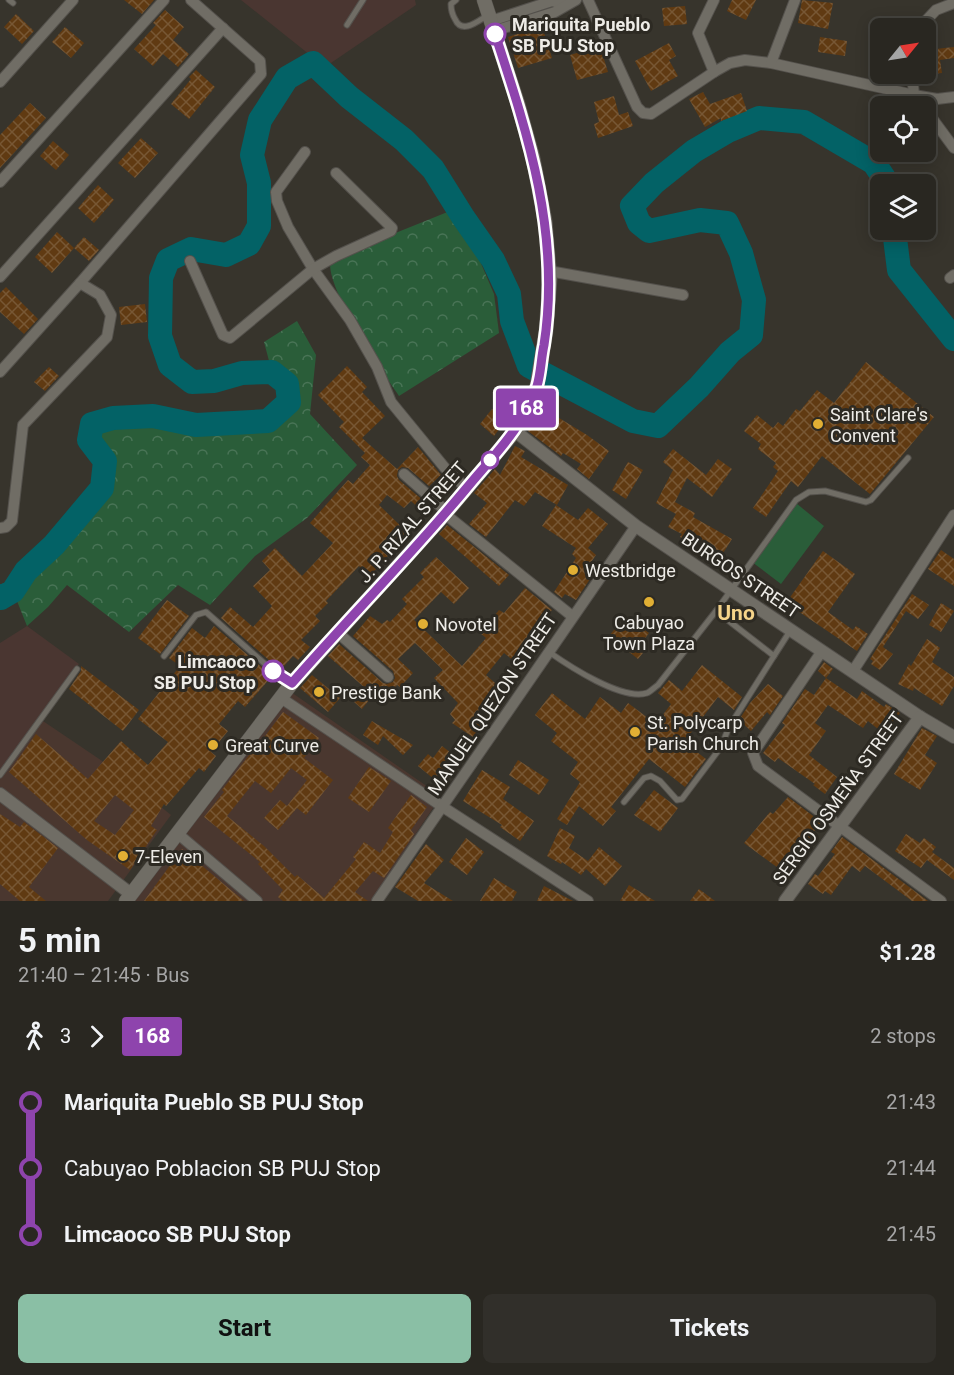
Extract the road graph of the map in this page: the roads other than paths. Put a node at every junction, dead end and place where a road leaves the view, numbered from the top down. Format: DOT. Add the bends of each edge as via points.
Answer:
graph roads {
  1 [pos="74,0"];
  2 [pos="164,0"];
  3 [pos="191,0"];
  4 [pos="363,0"];
  5 [pos="456,0"];
  6 [pos="484,0"];
  7 [pos="576,0"];
  8 [pos="588,0"];
  9 [pos="714,0"];
  10 [pos="795,0"];
  11 [pos="954,3"];
  12 [pos="929,18"];
  13 [pos="491,22"];
  14 [pos="346,25"];
  15 [pos="223,28"];
  16 [pos="771,63"];
  17 [pos="714,72"];
  18 [pos="0,82"];
  19 [pos="913,84"];
  20 [pos="914,95"];
  21 [pos="954,97"];
  22 [pos="936,124"];
  23 [pos="954,148"];
  24 [pos="305,152"];
  25 [pos="336,173"];
  26 [pos="0,182"];
  27 [pos="190,261"];
  28 [pos="313,269"];
  29 [pos="549,271"];
  30 [pos="0,278"];
  31 [pos="80,283"];
  32 [pos="683,295"];
  33 [pos="0,372"];
  34 [pos="515,431"];
  35 [pos="908,458"];
  36 [pos="404,474"];
  37 [pos="466,488"];
  38 [pos="446,513"];
  39 [pos="954,515"];
  40 [pos="636,526"];
  41 [pos="0,528"];
  42 [pos="731,590"];
  43 [pos="716,611"];
  44 [pos="572,616"];
  45 [pos="791,630"];
  46 [pos="337,632"];
  47 [pos="548,651"];
  48 [pos="822,651"];
  49 [pos="164,656"];
  50 [pos="774,656"];
  51 [pos="77,669"];
  52 [pos="853,671"];
  53 [pos="388,677"];
  54 [pos="292,683"];
  55 [pos="281,698"];
  56 [pos="920,717"];
  57 [pos="954,737"];
  58 [pos="0,775"];
  59 [pos="0,794"];
  60 [pos="624,802"];
  61 [pos="443,807"];
  62 [pos="839,825"];
  63 [pos="177,833"];
  64 [pos="129,897"];
  65 [pos="257,901"];
  66 [pos="377,901"];
  67 [pos="588,901"];
  68 [pos="785,901"];
  69 [pos="941,901"];
  1 -- 18 [label="street"];
  2 -- 26 [label="street"];
  3 -- 15 [label="street"];
  4 -- 14 [label="lane"];
  5 -- 13 [label="lane" via="450,8 461,27"];
  6 -- 13 [label="main road, J. P. RIZAL STREET"];
  7 -- 13 [label="street" via="555,12"];
  8 -- 17 [label="street" via="643,113 651,114"];
  9 -- 17 [label="street" via="698,33"];
  10 -- 16 [label="street"];
  11 -- 12 [label="street" via="936,10"];
  13 -- 29 [label="main road, J. P. RIZAL STREET" via="533,158 545,221"];
  15 -- 30 [label="street"];
  15 -- 31 [label="street" via="260,61 261,74"];
  16 -- 17 [label="street" via="746,60"];
  16 -- 20 [label="street"];
  19 -- 20 [label="street"];
  20 -- 21 [label="street"];
  22 -- 23 [label="street"];
  24 -- 28 [label="street" via="276,192 276,201"];
  25 -- 28 [label="street" via="392,228"];
  27 -- 28 [label="street" via="223,335 230,338"];
  28 -- 37 [label="street" via="350,320 377,367 391,402"];
  29 -- 32 [label="street"];
  29 -- 34 [label="main road, J. P. RIZAL STREET" via="546,331 537,386"];
  31 -- 33 [label="street"];
  31 -- 41 [label="street" via="100,295 111,315 107,337 23,425 12,521"];
  34 -- 37 [label="main road, J. P. RIZAL STREET"];
  34 -- 40 [label="street, BURGOS STREET"];
  35 -- 42 [label="lane" via="866,502 825,491 809,492 796,500"];
  36 -- 38 [label="street"];
  37 -- 38 [label="main road, J. P. RIZAL STREET"];
  38 -- 44 [label="street"];
  38 -- 46 [label="main road, J. P. RIZAL STREET"];
  39 -- 52 [label="street"];
  40 -- 42 [label="street, BURGOS STREET"];
  40 -- 44 [label="street, MANUEL QUEZON STREET"];
  42 -- 43 [label="lane"];
  42 -- 45 [label="street, BURGOS STREET"];
  43 -- 47 [label="lane" via="648,693 634,694 598,682"];
  43 -- 50 [label="lane"];
  44 -- 47 [label="street, MANUEL QUEZON STREET"];
  45 -- 48 [label="street, BURGOS STREET"];
  45 -- 50 [label="lane"];
  46 -- 53 [label="street"];
  46 -- 54 [label="main road, J. P. RIZAL STREET"];
  47 -- 61 [label="street, MANUEL QUEZON STREET"];
  48 -- 52 [label="street, BURGOS STREET"];
  48 -- 62 [label="street" via="753,753 758,766"];
  49 -- 54 [label="lane" via="196,615 206,612"];
  50 -- 60 [label="lane" via="729,727 721,747 682,799 677,800 651,776 644,778"];
  51 -- 58 [label="lane"];
  52 -- 56 [label="street, BURGOS STREET"];
  54 -- 55 [label="main road, J. P. RIZAL STREET"];
  55 -- 61 [label="street"];
  55 -- 63 [label="main road, J. P. RIZAL STREET"];
  56 -- 57 [label="street, BURGOS STREET"];
  56 -- 62 [label="street, SERGIO OSMEÑA STREET"];
  59 -- 64 [label="street"];
  61 -- 66 [label="street, MANUEL QUEZON STREET"];
  61 -- 67 [label="street"];
  62 -- 68 [label="street, SERGIO OSMEÑA STREET"];
  62 -- 69 [label="street"];
  63 -- 64 [label="main road, J. P. RIZAL STREET"];
  63 -- 65 [label="street"];
}
